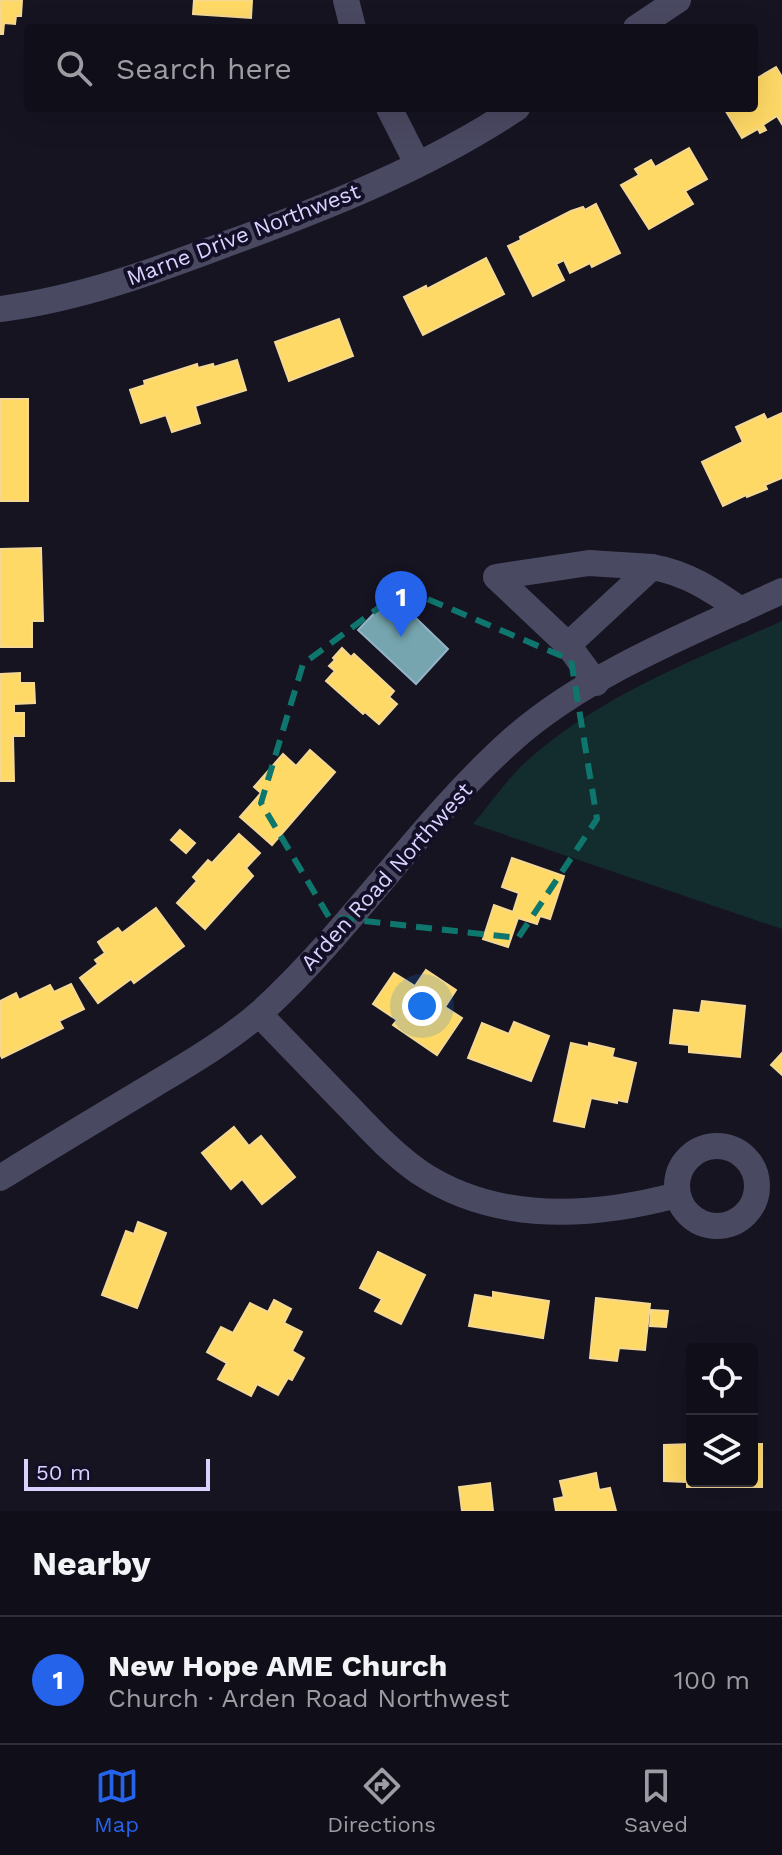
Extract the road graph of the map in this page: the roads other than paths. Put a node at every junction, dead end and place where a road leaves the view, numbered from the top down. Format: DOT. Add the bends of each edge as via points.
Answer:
graph roads {
  1 [pos="346,0"];
  2 [pos="678,0"];
  3 [pos="352,24"];
  4 [pos="642,24"];
  5 [pos="391,112"];
  6 [pos="511,112"];
  7 [pos="417,163"];
  8 [pos="0,309"];
  9 [pos="652,567"];
  10 [pos="782,591"];
  11 [pos="741,610"];
  12 [pos="568,645"];
  13 [pos="596,683"];
  14 [pos="259,1014"];
  15 [pos="0,1178"];
  16 [pos="677,1195"];
  1 -- 3 [label="street"];
  2 -- 4 [label="street"];
  5 -- 7 [label="street"];
  6 -- 7 [label="street, Marne Drive Northwest"];
  7 -- 8 [label="street, Marne Drive Northwest" via="327,207 189,258 70,296"];
  9 -- 11 [label="street" via="699,581"];
  9 -- 12 [label="street"];
  9 -- 12 [label="street" via="589,563 496,577"];
  10 -- 11 [label="street, Arden Road Northwest"];
  11 -- 13 [label="street, Arden Road Northwest" via="648,652"];
  12 -- 13 [label="street"];
  13 -- 14 [label="street, Arden Road Northwest" via="551,709 479,772"];
  14 -- 15 [label="street, Arden Road Northwest" via="202,1055"];
  14 -- 16 [label="street" via="389,1148 450,1189 495,1205 543,1213 629,1208"];
}
